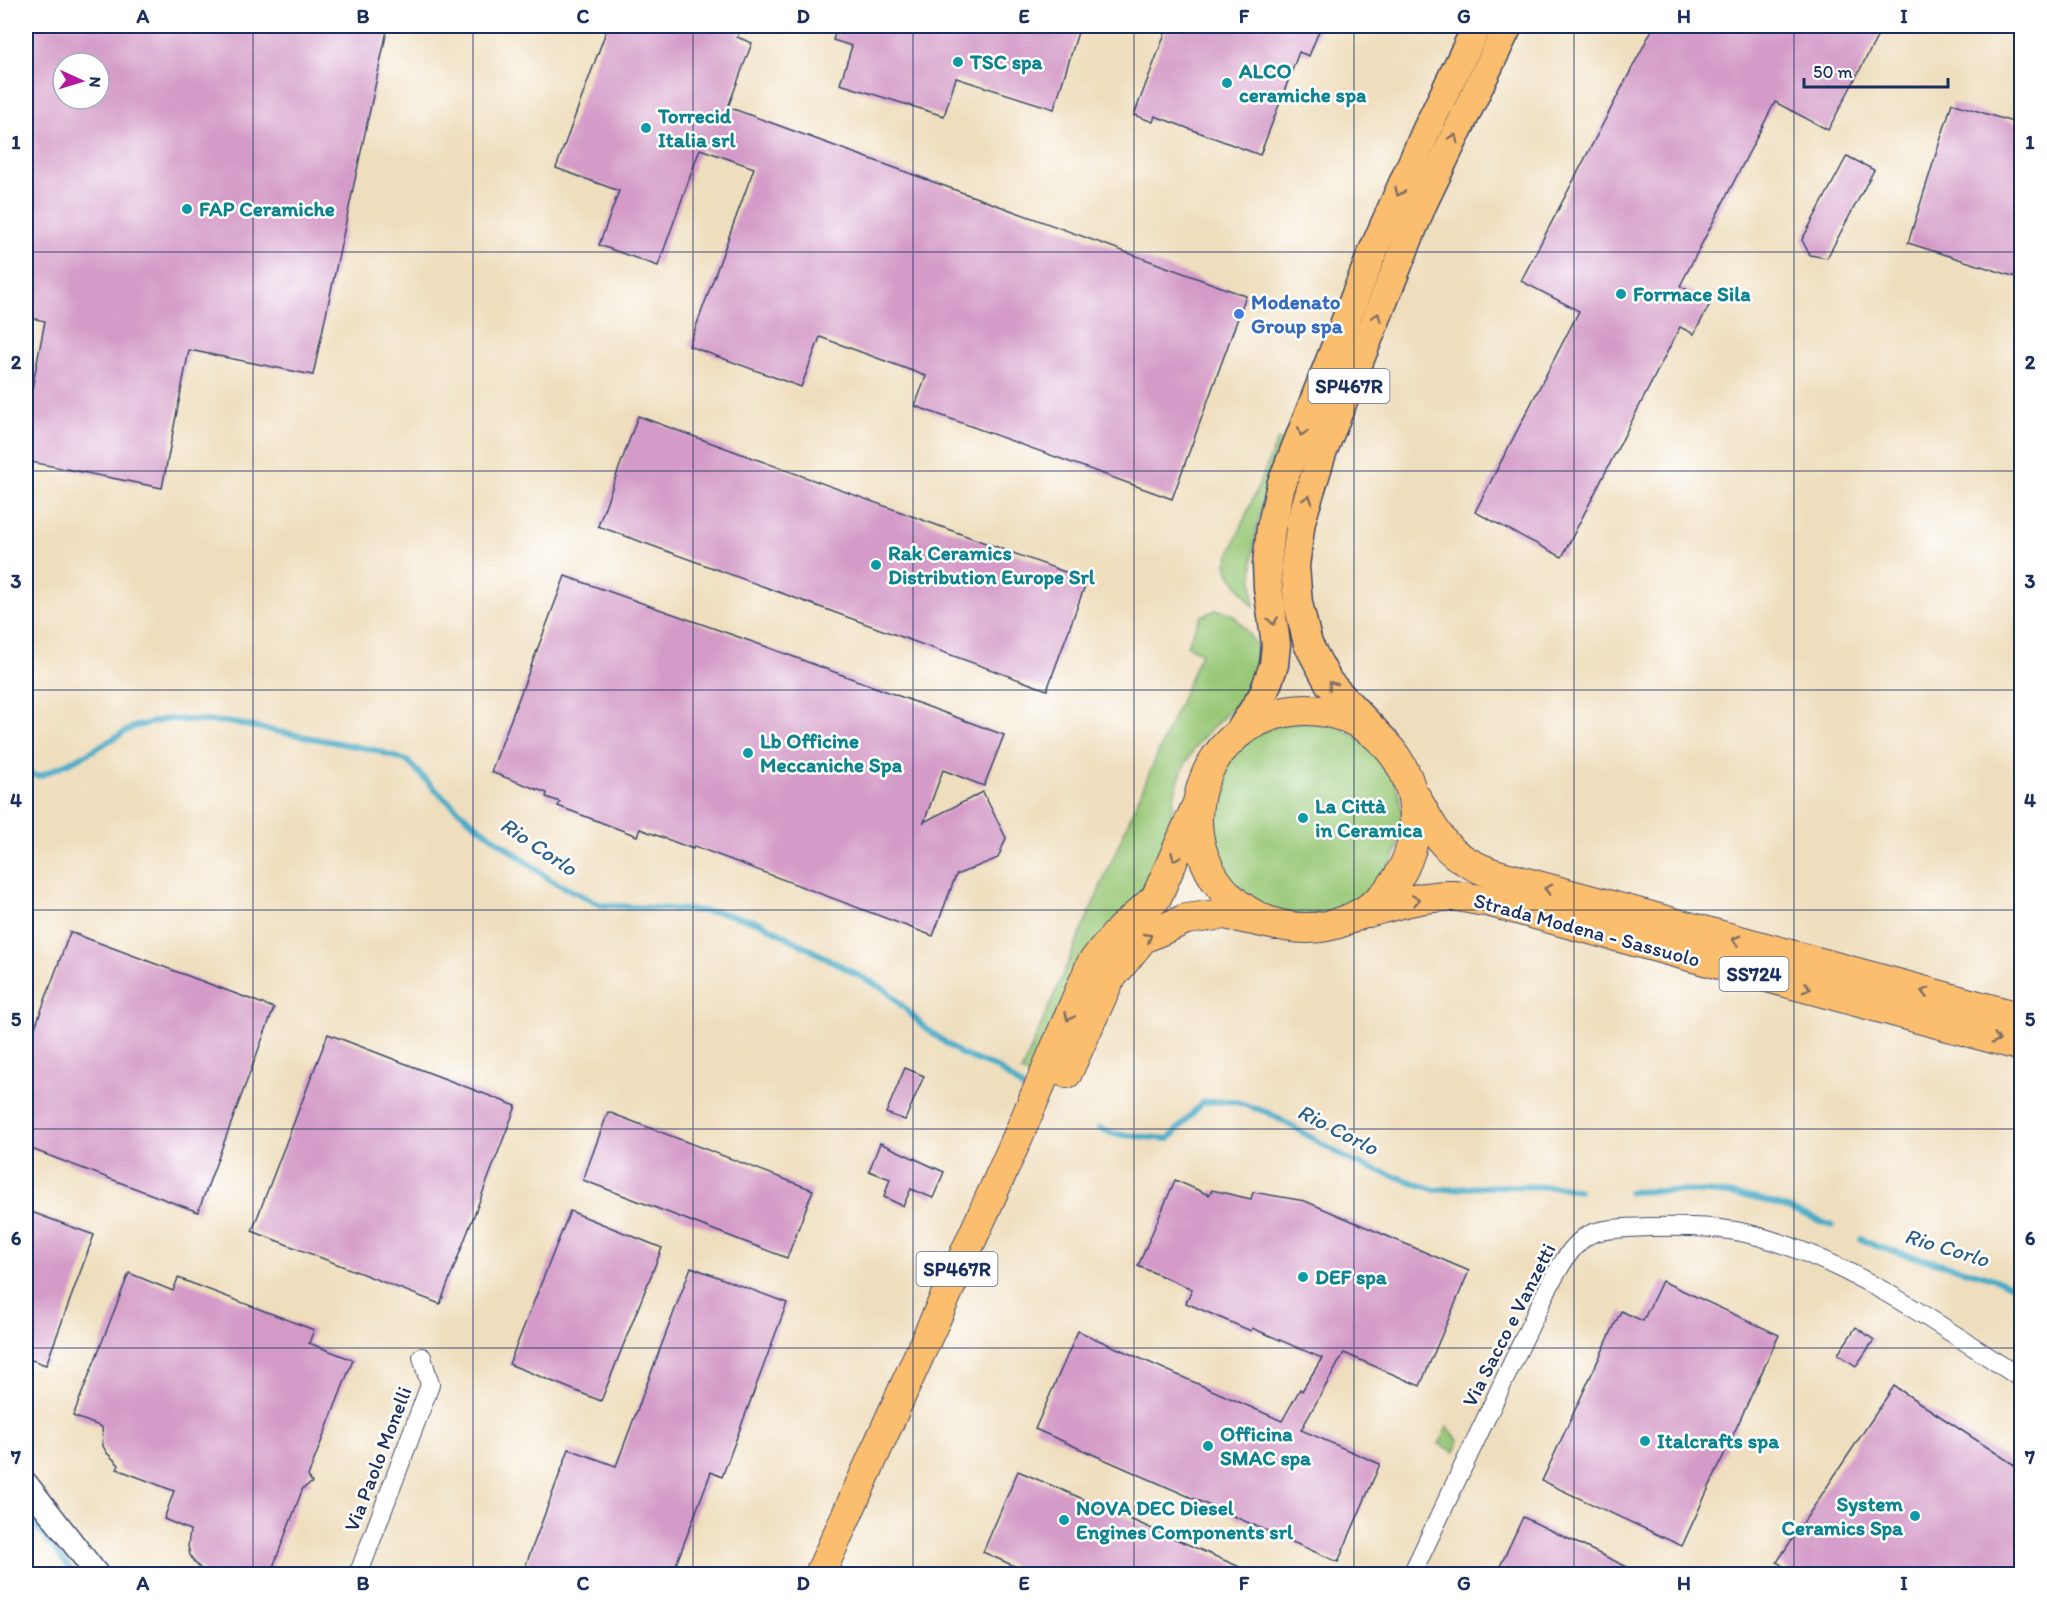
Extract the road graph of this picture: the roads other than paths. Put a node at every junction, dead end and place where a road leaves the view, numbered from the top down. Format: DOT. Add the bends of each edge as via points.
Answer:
graph roads {
  1 [pos="1477,26"];
  2 [pos="1509,26"];
  3 [pos="1239,732"];
  4 [pos="1386,743"];
  5 [pos="1413,792"];
  6 [pos="1198,803"];
  7 [pos="1359,915"];
  8 [pos="1277,925"];
  9 [pos="1101,971"];
  10 [pos="2022,1018"];
  11 [pos="2022,1046"];
  12 [pos="422,1357"];
  13 [pos="2022,1379"];
  14 [pos="26,1483"];
  15 [pos="97,1575"];
  16 [pos="356,1575"];
  17 [pos="819,1575"];
  18 [pos="837,1575"];
  19 [pos="1412,1575"];
  1 -- 3 [label="main road, SP467R, one-way" via="1373,251 1281,485 1267,564 1276,644 1274,665 1263,695"];
  4 -- 2 [label="main road, SP467R, one-way" via="1329,683 1308,644 1298,603 1295,566 1301,521 1322,453 1423,203"];
  3 -- 4 [label="highway" via="1265,717 1296,709 1327,711 1359,722"];
  3 -- 6 [label="highway" via="1222,748 1208,770"];
  4 -- 5 [label="highway" via="1400,762"];
  5 -- 7 [label="highway" via="1416,818 1411,851 1386,894"];
  10 -- 5 [label="highway, Strada Modena - Sassuolo / SS724, one-way" via="1494,874 1454,854 1436,836"];
  6 -- 8 [label="highway" via="1198,837 1210,871 1232,900"];
  6 -- 9 [label="highway, SP467R, one-way" via="1156,898 1120,930"];
  7 -- 8 [label="highway" via="1338,924 1308,929"];
  7 -- 11 [label="highway, Strada Modena - Sassuolo / SS724, one-way" via="1425,898 1454,896 1487,901"];
  9 -- 8 [label="highway, SP467R, one-way" via="1143,938 1186,919 1225,915"];
  9 -- 17 [label="highway, SP467R, one-way" via="1016,1141"];
  9 -- 18 [label="highway, SP467R"];
  12 -- 16 [label="street, Via Paolo Monelli" via="430,1385"];
  13 -- 19 [label="street, Via Sacco e Vanzetti" via="1877,1289 1808,1253 1760,1236 1718,1228 1657,1227 1621,1228 1588,1235 1568,1253 1548,1288"];
  14 -- 15 [label="street"];
}
